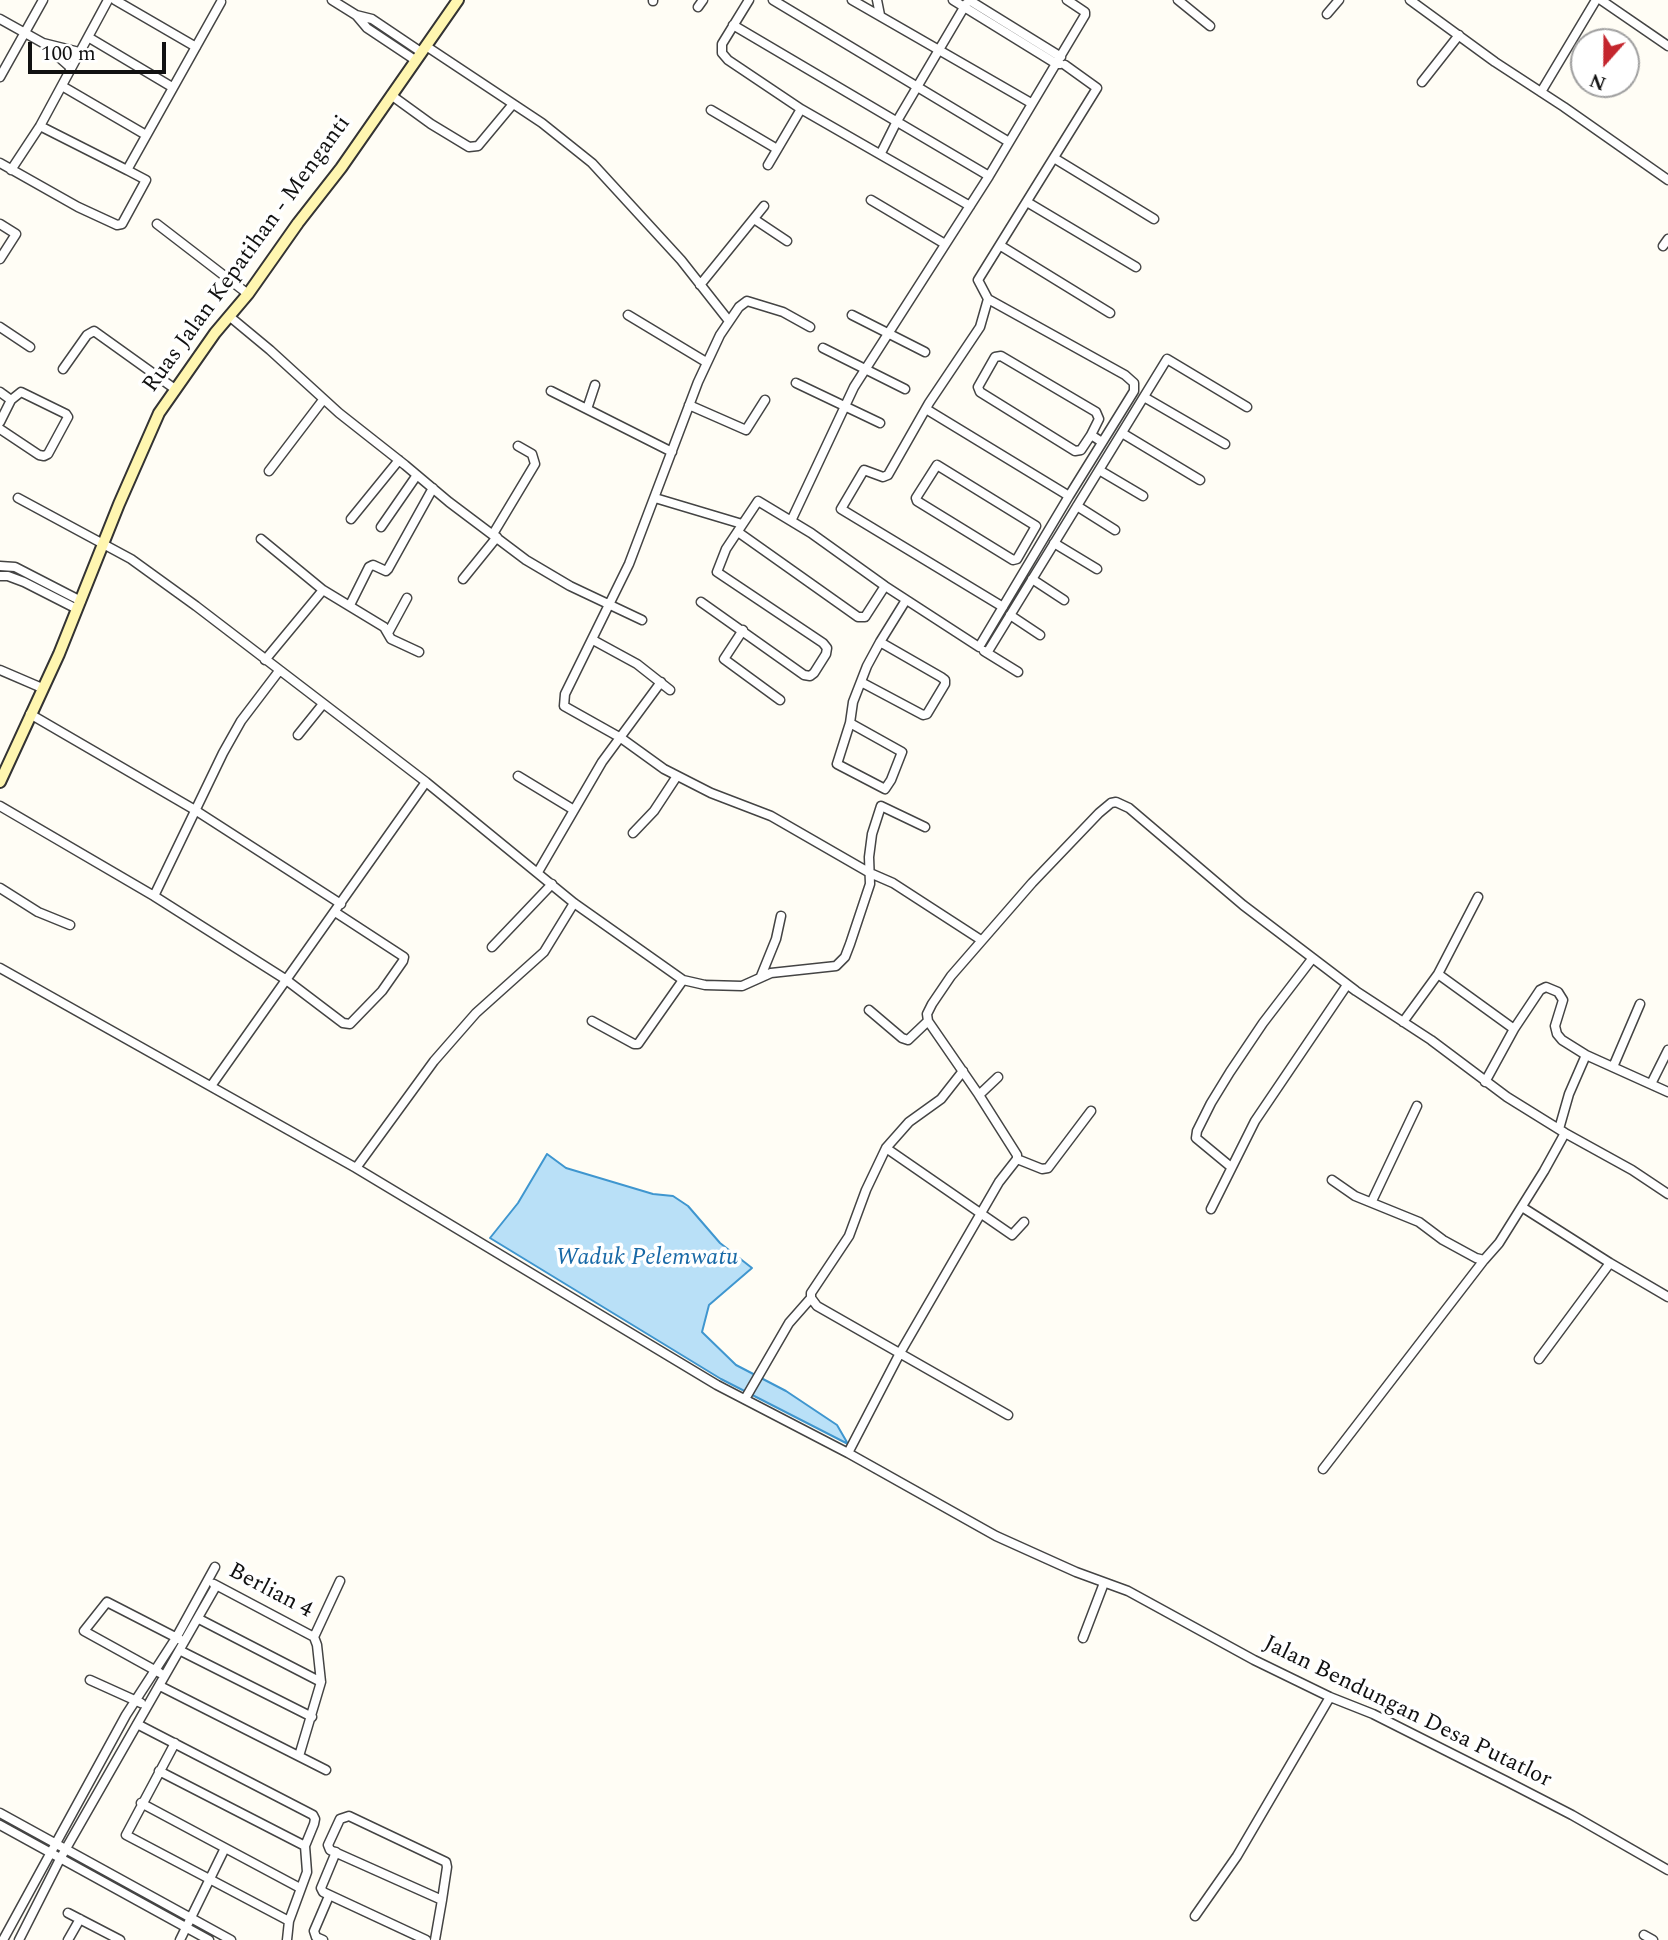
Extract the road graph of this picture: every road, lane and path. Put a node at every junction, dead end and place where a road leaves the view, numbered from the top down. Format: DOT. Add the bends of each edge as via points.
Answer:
graph roads {
  1 [pos="43,0"];
  2 [pos="108,0"];
  3 [pos="115,0"];
  4 [pos="331,0"];
  5 [pos="458,0"];
  6 [pos="749,0"];
  7 [pos="773,0"];
  8 [pos="852,0"];
  9 [pos="877,0"];
  10 [pos="953,0"];
  11 [pos="969,0"];
  12 [pos="1067,0"];
  13 [pos="1178,0"];
  14 [pos="1339,0"];
  15 [pos="1410,0"];
  16 [pos="1598,0"];
  17 [pos="219,1"];
  18 [pos="230,5"];
  19 [pos="964,8"];
  20 [pos="1327,14"];
  21 [pos="880,15"];
  22 [pos="0,19"];
  23 [pos="733,25"];
  24 [pos="1210,26"];
  25 [pos="25,33"];
  26 [pos="1459,36"];
  27 [pos="88,37"];
  28 [pos="43,43"];
  29 [pos="1668,46"];
  30 [pos="196,47"];
  31 [pos="939,50"];
  32 [pos="79,52"];
  33 [pos="421,53"];
  34 [pos="1060,55"];
  35 [pos="1065,66"];
  36 [pos="71,68"];
  37 [pos="0,77"];
  38 [pos="1422,82"];
  39 [pos="62,86"];
  40 [pos="918,86"];
  41 [pos="172,87"];
  42 [pos="1541,92"];
  43 [pos="391,95"];
  44 [pos="1031,103"];
  45 [pos="513,104"];
  46 [pos="801,109"];
  47 [pos="712,110"];
  48 [pos="897,121"];
  49 [pos="40,126"];
  50 [pos="146,135"];
  51 [pos="1009,142"];
  52 [pos="777,149"];
  53 [pos="881,153"];
  54 [pos="1054,158"];
  55 [pos="0,163"];
  56 [pos="768,164"];
  57 [pos="11,170"];
  58 [pos="127,170"];
  59 [pos="989,176"];
  60 [pos="1668,180"];
  61 [pos="870,200"];
  62 [pos="1027,202"];
  63 [pos="764,206"];
  64 [pos="970,206"];
  65 [pos="754,219"];
  66 [pos="1154,219"];
  67 [pos="0,224"];
  68 [pos="157,224"];
  69 [pos="787,241"];
  70 [pos="945,244"];
  71 [pos="1000,246"];
  72 [pos="0,259"];
  73 [pos="1136,267"];
  74 [pos="700,285"];
  75 [pos="248,294"];
  76 [pos="988,299"];
  77 [pos="1111,313"];
  78 [pos="628,315"];
  79 [pos="852,315"];
  80 [pos="229,316"];
  81 [pos="729,321"];
  82 [pos="0,327"];
  83 [pos="810,327"];
  84 [pos="887,333"];
  85 [pos="30,347"];
  86 [pos="823,348"];
  87 [pos="925,352"];
  88 [pos="706,362"];
  89 [pos="866,368"];
  90 [pos="63,369"];
  91 [pos="796,383"];
  92 [pos="595,385"];
  93 [pos="175,389"];
  94 [pos="905,389"];
  95 [pos="551,391"];
  96 [pos="0,392"];
  97 [pos="1144,397"];
  98 [pos="11,400"];
  99 [pos="323,400"];
  100 [pos="765,400"];
  101 [pos="689,405"];
  102 [pos="844,406"];
  103 [pos="1247,407"];
  104 [pos="587,409"];
  105 [pos="926,410"];
  106 [pos="0,422"];
  107 [pos="880,423"];
  108 [pos="0,429"];
  109 [pos="1122,433"];
  110 [pos="1091,435"];
  111 [pos="1102,442"];
  112 [pos="1225,444"];
  113 [pos="518,446"];
  114 [pos="672,452"];
  115 [pos="399,460"];
  116 [pos="1099,470"];
  117 [pos="269,471"];
  118 [pos="417,475"];
  119 [pos="1200,480"];
  120 [pos="433,488"];
  121 [pos="1069,496"];
  122 [pos="1143,496"];
  123 [pos="18,498"];
  124 [pos="655,498"];
  125 [pos="1077,506"];
  126 [pos="351,520"];
  127 [pos="791,521"];
  128 [pos="381,527"];
  129 [pos="740,528"];
  130 [pos="1115,530"];
  131 [pos="495,536"];
  132 [pos="261,539"];
  133 [pos="103,543"];
  134 [pos="1054,543"];
  135 [pos="1026,544"];
  136 [pos="1036,551"];
  137 [pos="0,566"];
  138 [pos="1097,569"];
  139 [pos="0,576"];
  140 [pos="26,578"];
  141 [pos="463,579"];
  142 [pos="1032,579"];
  143 [pos="886,587"];
  144 [pos="323,590"];
  145 [pos="407,598"];
  146 [pos="903,598"];
  147 [pos="1064,600"];
  148 [pos="701,602"];
  149 [pos="609,604"];
  150 [pos="79,605"];
  151 [pos="350,605"];
  152 [pos="1003,607"];
  153 [pos="1010,615"];
  154 [pos="642,620"];
  155 [pos="743,630"];
  156 [pos="388,633"];
  157 [pos="1040,635"];
  158 [pos="593,640"];
  159 [pos="880,642"];
  160 [pos="983,650"];
  161 [pos="419,652"];
  162 [pos="265,660"];
  163 [pos="0,670"];
  164 [pos="279,671"];
  165 [pos="1018,672"];
  166 [pos="661,682"];
  167 [pos="861,682"];
  168 [pos="42,688"];
  169 [pos="670,690"];
  170 [pos="780,700"];
  171 [pos="323,704"];
  172 [pos="30,714"];
  173 [pos="849,723"];
  174 [pos="298,735"];
  175 [pos="621,738"];
  176 [pos="518,776"];
  177 [pos="677,776"];
  178 [pos="0,782"];
  179 [pos="426,782"];
  180 [pos="0,806"];
  181 [pos="195,810"];
  182 [pos="574,810"];
  183 [pos="925,827"];
  184 [pos="633,833"];
  185 [pos="538,872"];
  186 [pos="870,873"];
  187 [pos="552,884"];
  188 [pos="0,888"];
  189 [pos="154,896"];
  190 [pos="1478,897"];
  191 [pos="574,903"];
  192 [pos="338,908"];
  193 [pos="781,916"];
  194 [pos="70,925"];
  195 [pos="981,940"];
  196 [pos="492,947"];
  197 [pos="1312,959"];
  198 [pos="0,968"];
  199 [pos="1438,974"];
  200 [pos="761,976"];
  201 [pos="285,979"];
  202 [pos="683,980"];
  203 [pos="1347,985"];
  204 [pos="1640,1004"];
  205 [pos="869,1010"];
  206 [pos="592,1021"];
  207 [pos="928,1021"];
  208 [pos="1403,1022"];
  209 [pos="1514,1030"];
  210 [pos="1668,1050"];
  211 [pos="1586,1055"];
  212 [pos="1613,1068"];
  213 [pos="963,1071"];
  214 [pos="998,1077"];
  215 [pos="1485,1082"];
  216 [pos="1651,1084"];
  217 [pos="211,1086"];
  218 [pos="1668,1092"];
  219 [pos="979,1095"];
  220 [pos="1417,1106"];
  221 [pos="1091,1111"];
  222 [pos="1562,1131"];
  223 [pos="886,1148"];
  224 [pos="1017,1159"];
  225 [pos="1231,1167"];
  226 [pos="356,1168"];
  227 [pos="1332,1180"];
  228 [pos="1668,1182"];
  229 [pos="1665,1192"];
  230 [pos="1372,1201"];
  231 [pos="1522,1207"];
  232 [pos="1212,1209"];
  233 [pos="980,1214"];
  234 [pos="1024,1222"];
  235 [pos="1484,1259"];
  236 [pos="1610,1263"];
  237 [pos="1668,1297"];
  238 [pos="810,1298"];
  239 [pos="900,1353"];
  240 [pos="1539,1359"];
  241 [pos="745,1399"];
  242 [pos="1008,1415"];
  243 [pos="848,1453"];
  244 [pos="1323,1469"];
  245 [pos="215,1567"];
  246 [pos="340,1581"];
  247 [pos="212,1583"];
  248 [pos="1104,1583"];
  249 [pos="199,1619"];
  250 [pos="314,1637"];
  251 [pos="176,1638"];
  252 [pos="1083,1638"];
  253 [pos="183,1647"];
  254 [pos="155,1671"];
  255 [pos="166,1676"];
  256 [pos="90,1680"];
  257 [pos="321,1682"];
  258 [pos="160,1686"];
  259 [pos="1330,1697"];
  260 [pos="137,1701"];
  261 [pos="147,1706"];
  262 [pos="312,1717"];
  263 [pos="137,1724"];
  264 [pos="174,1742"];
  265 [pos="299,1756"];
  266 [pos="99,1765"];
  267 [pos="326,1770"];
  268 [pos="110,1771"];
  269 [pos="159,1771"];
  270 [pos="141,1803"];
  271 [pos="0,1813"];
  272 [pos="13,1819"];
  273 [pos="4,1827"];
  274 [pos="54,1843"];
  275 [pos="305,1846"];
  276 [pos="225,1848"];
  277 [pos="66,1849"];
  278 [pos="336,1852"];
  279 [pos="49,1853"];
  280 [pos="60,1859"];
  281 [pos="1668,1870"];
  282 [pos="210,1881"];
  283 [pos="300,1888"];
  284 [pos="330,1896"];
  285 [pos="442,1900"];
  286 [pos="21,1906"];
  287 [pos="34,1913"];
  288 [pos="68,1913"];
  289 [pos="1195,1916"];
  290 [pos="80,1919"];
  291 [pos="192,1919"];
  292 [pos="289,1921"];
  293 [pos="186,1928"];
  294 [pos="1644,1935"];
  295 [pos="3,1940"];
  296 [pos="19,1940"];
  297 [pos="68,1940"];
  298 [pos="120,1940"];
  299 [pos="180,1940"];
  300 [pos="209,1940"];
  301 [pos="231,1940"];
  302 [pos="286,1940"];
  303 [pos="323,1940"];
  304 [pos="426,1940"];
  305 [pos="435,1940"];
  306 [pos="1653,1940"];
  1 -- 25 [label="street"];
  2 -- 27 [label="street"];
  3 -- 30 [label="street"];
  4 -- 33 [label="street" via="368,28"];
  5 -- 33 [label="main road, Ruas Jalan Kepatihan - Menganti"];
  6 -- 23 [label="street"];
  7 -- 40 [label="street"];
  8 -- 21 [label="street"];
  9 -- 21 [label="street"];
  10 -- 19 [label="street"];
  11 -- 19 [label="street"];
  11 -- 34 [label="street"];
  12 -- 34 [label="street" via="1085,15"];
  13 -- 24 [label="street"];
  14 -- 20 [label="street"];
  15 -- 26 [label="street"];
  16 -- 29 [label="street"];
  16 -- 42 [label="street"];
  17 -- 18 [label="street"];
  17 -- 30 [label="street"];
  19 -- 31 [label="street"];
  19 -- 35 [label="street"];
  21 -- 31 [label="street"];
  22 -- 25 [label="street"];
  23 -- 46 [label="street" via="721,47 723,55"];
  23 -- 48 [label="street"];
  25 -- 28 [label="street"];
  25 -- 37 [label="street"];
  26 -- 38 [label="street"];
  26 -- 42 [label="street"];
  27 -- 32 [label="street"];
  27 -- 41 [label="street"];
  28 -- 32 [label="street"];
  28 -- 36 [label="street"];
  30 -- 41 [label="street"];
  31 -- 40 [label="street"];
  31 -- 44 [label="street"];
  32 -- 36 [label="street"];
  33 -- 43 [label="main road, Ruas Jalan Kepatihan - Menganti"];
  33 -- 45 [label="street"];
  34 -- 35 [label="street"];
  35 -- 44 [label="street"];
  35 -- 54 [label="street" via="1097,88"];
  36 -- 39 [label="street"];
  39 -- 49 [label="street"];
  39 -- 50 [label="street"];
  40 -- 48 [label="street"];
  40 -- 51 [label="street"];
  41 -- 50 [label="street"];
  42 -- 60 [label="street"];
  43 -- 45 [label="street" via="469,147 478,146"];
  43 -- 75 [label="main road, Ruas Jalan Kepatihan - Menganti"];
  44 -- 51 [label="street"];
  45 -- 74 [label="street" via="592,163"];
  46 -- 52 [label="street"];
  46 -- 53 [label="street"];
  47 -- 52 [label="street"];
  48 -- 53 [label="street"];
  48 -- 59 [label="street"];
  49 -- 57 [label="street"];
  49 -- 58 [label="street"];
  50 -- 58 [label="street"];
  51 -- 59 [label="street"];
  52 -- 56 [label="street"];
  53 -- 64 [label="street"];
  54 -- 62 [label="street"];
  54 -- 66 [label="street"];
  55 -- 57 [label="street"];
  57 -- 58 [label="street" via="120,225 145,180"];
  59 -- 64 [label="street"];
  61 -- 70 [label="street"];
  62 -- 71 [label="street"];
  62 -- 73 [label="street"];
  63 -- 65 [label="street"];
  64 -- 70 [label="street"];
  65 -- 69 [label="street"];
  65 -- 74 [label="street"];
  67 -- 72 [label="street" via="16,234"];
  68 -- 75 [label="street"];
  70 -- 84 [label="street"];
  71 -- 76 [label="street" via="978,280"];
  71 -- 77 [label="street"];
  74 -- 81 [label="street"];
  75 -- 80 [label="main road, Ruas Jalan Kepatihan - Menganti"];
  76 -- 105 [label="street" via="980,327"];
  76 -- 111 [label="street" via="1135,383"];
  78 -- 88 [label="street"];
  79 -- 84 [label="street"];
  80 -- 93 [label="main road, Ruas Jalan Kepatihan - Menganti"];
  80 -- 99 [label="street"];
  81 -- 83 [label="street" via="750,301"];
  81 -- 88 [label="street"];
  82 -- 85 [label="street"];
  84 -- 87 [label="street"];
  84 -- 89 [label="street"];
  86 -- 89 [label="street"];
  88 -- 101 [label="street"];
  89 -- 94 [label="street"];
  89 -- 102 [label="street"];
  90 -- 93 [label="street" via="94,331"];
  91 -- 102 [label="street"];
  92 -- 104 [label="street"];
  93 -- 133 [label="main road, Ruas Jalan Kepatihan - Menganti" via="153,425"];
  95 -- 104 [label="street"];
  96 -- 98 [label="street"];
  97 -- 103 [label="street" via="1167,359"];
  97 -- 109 [label="street"];
  97 -- 112 [label="street"];
  98 -- 106 [label="street"];
  98 -- 108 [label="street" via="17,393 25,393 66,414 68,421 44,456"];
  99 -- 115 [label="street"];
  99 -- 117 [label="street"];
  100 -- 101 [label="street" via="746,429"];
  101 -- 114 [label="street"];
  102 -- 107 [label="street"];
  102 -- 127 [label="street"];
  104 -- 114 [label="street"];
  105 -- 121 [label="street"];
  105 -- 152 [label="street" via="888,475 864,470 841,509"];
  109 -- 116 [label="street"];
  109 -- 119 [label="street"];
  110 -- 110 [label="street" via="1076,451 980,392 978,387 995,357 1001,356 1096,412 1099,419"];
  110 -- 111 [label="street"];
  111 -- 121 [label="street"];
  113 -- 131 [label="street" via="532,453 535,464"];
  114 -- 124 [label="street"];
  115 -- 118 [label="street"];
  115 -- 126 [label="street"];
  116 -- 122 [label="street"];
  116 -- 125 [label="street"];
  118 -- 120 [label="street"];
  118 -- 128 [label="street"];
  120 -- 131 [label="street"];
  120 -- 151 [label="street" via="388,569 369,566"];
  121 -- 136 [label="street"];
  123 -- 133 [label="street"];
  124 -- 129 [label="street"];
  124 -- 149 [label="street"];
  125 -- 130 [label="street"];
  125 -- 134 [label="street"];
  127 -- 129 [label="street" via="758,501"];
  127 -- 143 [label="street"];
  129 -- 143 [label="street" via="858,617 865,617"];
  129 -- 155 [label="street" via="717,572 822,643 826,654 814,673 804,675"];
  131 -- 141 [label="street"];
  131 -- 149 [label="street" via="526,560"];
  132 -- 144 [label="street"];
  133 -- 150 [label="main road, Ruas Jalan Kepatihan - Menganti"];
  133 -- 162 [label="street"];
  134 -- 138 [label="street"];
  134 -- 142 [label="street"];
  135 -- 135 [label="street" via="1036,528 1034,523 937,465 916,498 1013,561"];
  135 -- 136 [label="street"];
  136 -- 152 [label="street"];
  137 -- 140 [label="street" via="11,566"];
  139 -- 140 [label="street"];
  140 -- 150 [label="street"];
  142 -- 147 [label="street"];
  142 -- 153 [label="street"];
  143 -- 146 [label="street"];
  144 -- 151 [label="street"];
  144 -- 162 [label="street"];
  145 -- 156 [label="street"];
  146 -- 159 [label="street"];
  146 -- 160 [label="street"];
  148 -- 155 [label="street"];
  149 -- 154 [label="street"];
  149 -- 158 [label="street"];
  150 -- 168 [label="main road, Ruas Jalan Kepatihan - Menganti"];
  151 -- 156 [label="street"];
  152 -- 160 [label="street"];
  153 -- 157 [label="street"];
  153 -- 160 [label="street"];
  155 -- 170 [label="street" via="724,659"];
  156 -- 161 [label="street" via="391,639"];
  158 -- 166 [label="street"];
  158 -- 175 [label="street" via="565,694 564,706"];
  159 -- 167 [label="street"];
  159 -- 167 [label="street" via="943,678 945,684 923,715"];
  160 -- 165 [label="street"];
  162 -- 164 [label="street"];
  163 -- 168 [label="street"];
  164 -- 171 [label="street"];
  164 -- 181 [label="street" via="241,721"];
  166 -- 169 [label="street"];
  166 -- 175 [label="street"];
  167 -- 173 [label="street"];
  168 -- 172 [label="main road, Ruas Jalan Kepatihan - Menganti"];
  171 -- 174 [label="street"];
  171 -- 179 [label="street"];
  172 -- 178 [label="main road, Ruas Jalan Kepatihan - Menganti"];
  172 -- 181 [label="street"];
  173 -- 173 [label="street" via="837,764 885,789 902,752"];
  175 -- 177 [label="street"];
  175 -- 182 [label="street"];
  176 -- 182 [label="street"];
  177 -- 184 [label="street"];
  177 -- 186 [label="street" via="771,816"];
  179 -- 185 [label="street"];
  179 -- 192 [label="street"];
  180 -- 189 [label="street"];
  181 -- 189 [label="street"];
  181 -- 192 [label="street"];
  182 -- 185 [label="street"];
  183 -- 186 [label="street" via="881,806 872,834"];
  185 -- 187 [label="street"];
  186 -- 195 [label="street"];
  186 -- 200 [label="street" via="845,957 836,966"];
  187 -- 191 [label="street"];
  187 -- 196 [label="street"];
  188 -- 194 [label="street"];
  189 -- 201 [label="street"];
  190 -- 199 [label="street"];
  191 -- 202 [label="street"];
  191 -- 226 [label="street" via="544,951 476,1013 434,1061"];
  192 -- 201 [label="street"];
  192 -- 201 [label="street" via="402,954 403,961 382,991 347,1024"];
  193 -- 200 [label="street"];
  195 -- 197 [label="street" via="1099,813 1116,802"];
  195 -- 207 [label="street" via="939,992"];
  197 -- 203 [label="street"];
  197 -- 225 [label="street" via="1224,1081 1197,1131 1196,1138"];
  198 -- 217 [label="street, Jalan Bendungan Desa Putatlor"];
  199 -- 208 [label="street"];
  199 -- 209 [label="street"];
  200 -- 202 [label="street" via="742,986"];
  201 -- 217 [label="street"];
  202 -- 206 [label="street" via="638,1044"];
  203 -- 208 [label="street"];
  203 -- 225 [label="street" via="1255,1121"];
  204 -- 212 [label="street"];
  205 -- 207 [label="street" via="908,1040"];
  207 -- 213 [label="street"];
  208 -- 215 [label="street"];
  209 -- 211 [label="street" via="1540,990 1553,989 1563,1000 1557,1034"];
  209 -- 215 [label="street"];
  210 -- 216 [label="street"];
  211 -- 212 [label="street"];
  211 -- 222 [label="street" via="1569,1094"];
  212 -- 216 [label="street"];
  213 -- 219 [label="street"];
  213 -- 223 [label="street" via="941,1099 909,1122"];
  214 -- 219 [label="street"];
  215 -- 222 [label="street"];
  216 -- 218 [label="street"];
  217 -- 226 [label="street, Jalan Bendungan Desa Putatlor"];
  219 -- 224 [label="street"];
  220 -- 230 [label="street"];
  221 -- 224 [label="street" via="1048,1168"];
  222 -- 229 [label="street"];
  222 -- 231 [label="street"];
  223 -- 233 [label="street"];
  223 -- 238 [label="street" via="849,1236"];
  224 -- 233 [label="street"];
  225 -- 232 [label="street"];
  226 -- 241 [label="street, Jalan Bendungan Desa Putatlor"];
  227 -- 230 [label="street"];
  228 -- 229 [label="street"];
  230 -- 235 [label="street"];
  231 -- 235 [label="street"];
  231 -- 236 [label="street"];
  233 -- 234 [label="street" via="1012,1235"];
  233 -- 239 [label="street"];
  235 -- 244 [label="street"];
  236 -- 237 [label="street"];
  236 -- 240 [label="street"];
  238 -- 239 [label="street"];
  238 -- 241 [label="street" via="789,1323"];
  239 -- 242 [label="street"];
  239 -- 243 [label="street"];
  241 -- 243 [label="street, Jalan Bendungan Desa Putatlor"];
  243 -- 248 [label="street, Jalan Bendungan Desa Putatlor" via="996,1536"];
  245 -- 247 [label="street"];
  246 -- 250 [label="street"];
  247 -- 249 [label="street"];
  247 -- 250 [label="street, Berlian 4"];
  247 -- 251 [label="street"];
  248 -- 252 [label="street"];
  248 -- 259 [label="street, Jalan Bendungan Desa Putatlor"];
  249 -- 253 [label="street"];
  249 -- 257 [label="street"];
  250 -- 257 [label="street"];
  251 -- 253 [label="street"];
  251 -- 254 [label="street"];
  251 -- 254 [label="street" via="107,1602 83,1631"];
  253 -- 255 [label="street"];
  253 -- 262 [label="street"];
  254 -- 255 [label="street"];
  254 -- 260 [label="street"];
  255 -- 258 [label="street"];
  256 -- 260 [label="street"];
  257 -- 262 [label="street"];
  258 -- 261 [label="street"];
  258 -- 265 [label="street"];
  259 -- 281 [label="street, Jalan Bendungan Desa Putatlor" via="1506,1781"];
  259 -- 289 [label="street" via="1237,1856"];
  260 -- 261 [label="street"];
  260 -- 266 [label="street"];
  261 -- 263 [label="street"];
  262 -- 265 [label="street"];
  263 -- 264 [label="street"];
  263 -- 268 [label="street"];
  264 -- 269 [label="street"];
  264 -- 275 [label="street" via="313,1815"];
  265 -- 267 [label="street"];
  266 -- 268 [label="street"];
  266 -- 274 [label="street"];
  268 -- 277 [label="street"];
  269 -- 270 [label="street"];
  269 -- 275 [label="street"];
  270 -- 276 [label="street"];
  270 -- 282 [label="street" via="126,1835"];
  271 -- 272 [label="street"];
  272 -- 273 [label="street"];
  272 -- 274 [label="street"];
  273 -- 279 [label="street"];
  274 -- 277 [label="street"];
  274 -- 279 [label="street"];
  275 -- 283 [label="street" via="308,1866"];
  276 -- 282 [label="street"];
  276 -- 283 [label="street"];
  277 -- 280 [label="street"];
  277 -- 291 [label="street"];
  278 -- 284 [label="street" via="321,1888"];
  278 -- 285 [label="street"];
  278 -- 285 [label="street" via="328,1845 340,1819 349,1816 446,1862"];
  279 -- 280 [label="street"];
  279 -- 286 [label="street"];
  280 -- 287 [label="street"];
  280 -- 293 [label="street"];
  282 -- 291 [label="street"];
  282 -- 292 [label="street"];
  283 -- 292 [label="street"];
  284 -- 303 [label="street" via="314,1931"];
  284 -- 304 [label="street"];
  285 -- 305 [label="street"];
  286 -- 287 [label="street"];
  286 -- 295 [label="street"];
  287 -- 296 [label="street"];
  288 -- 290 [label="street"];
  290 -- 297 [label="street"];
  290 -- 298 [label="street"];
  291 -- 293 [label="street"];
  291 -- 301 [label="street"];
  292 -- 302 [label="street"];
  293 -- 299 [label="street"];
  293 -- 300 [label="street"];
  294 -- 306 [label="street"];
}
